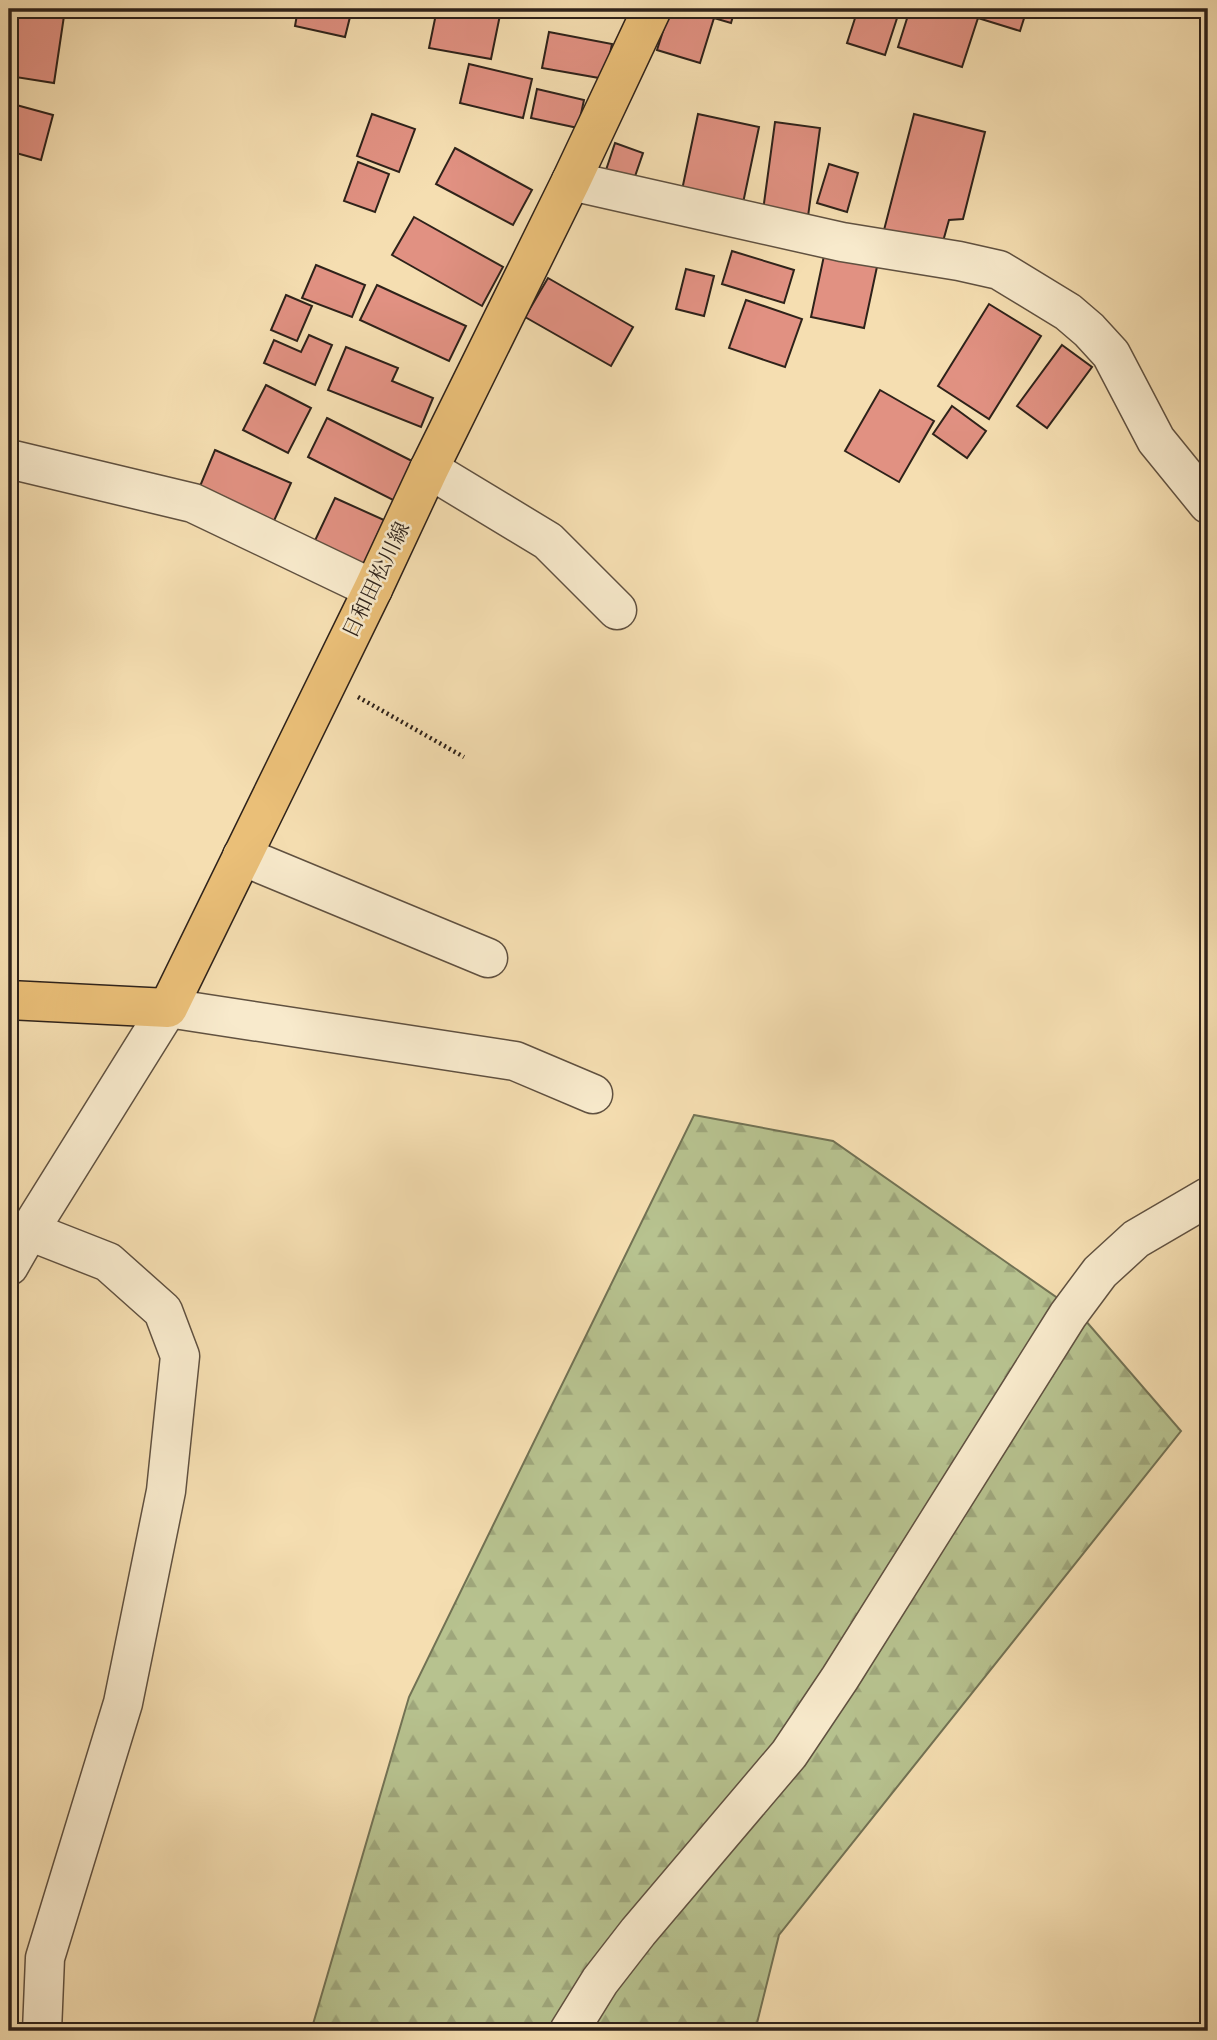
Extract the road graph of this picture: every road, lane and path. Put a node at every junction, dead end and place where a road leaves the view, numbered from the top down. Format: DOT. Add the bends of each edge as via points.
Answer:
graph roads {
  1 [pos="652,9"];
  2 [pos="571,181"];
  3 [pos="9,459"];
  4 [pos="429,469"];
  5 [pos="1208,504"];
  6 [pos="373,589"];
  7 [pos="617,610"];
  8 [pos="328,680"];
  9 [pos="464,757"];
  10 [pos="242,856"];
  11 [pos="488,958"];
  12 [pos="9,1000"];
  13 [pos="167,1007"];
  14 [pos="593,1094"];
  15 [pos="1208,1196"];
  16 [pos="29,1231"];
  17 [pos="9,1266"];
  18 [pos="42,2031"];
  19 [pos="569,2031"];
  1 -- 2 [label="main road, 日和田松川線"];
  2 -- 4 [label="main road, 日和田松川線"];
  2 -- 5 [label="street" via="842,242 999,270 1068,312 1104,346 1156,440"];
  3 -- 6 [label="street" via="193,503"];
  4 -- 6 [label="main road, 日和田松川線"];
  4 -- 7 [label="street" via="548,541"];
  6 -- 8 [label="main road, 日和田松川線"];
  8 -- 9 [label="path"];
  8 -- 10 [label="main road, 日和田松川線"];
  10 -- 11 [label="street"];
  10 -- 13 [label="main road, 日和田松川線"];
  12 -- 13 [label="main road"];
  13 -- 14 [label="street" via="515,1061"];
  13 -- 16 [label="street"];
  15 -- 19 [label="street" via="1136,1239 1100,1272 1068,1315 789,1754 638,1932"];
  16 -- 17 [label="street"];
  16 -- 18 [label="street" via="108,1262 163,1311 180,1356 166,1490 123,1703 45,1958"];
}
